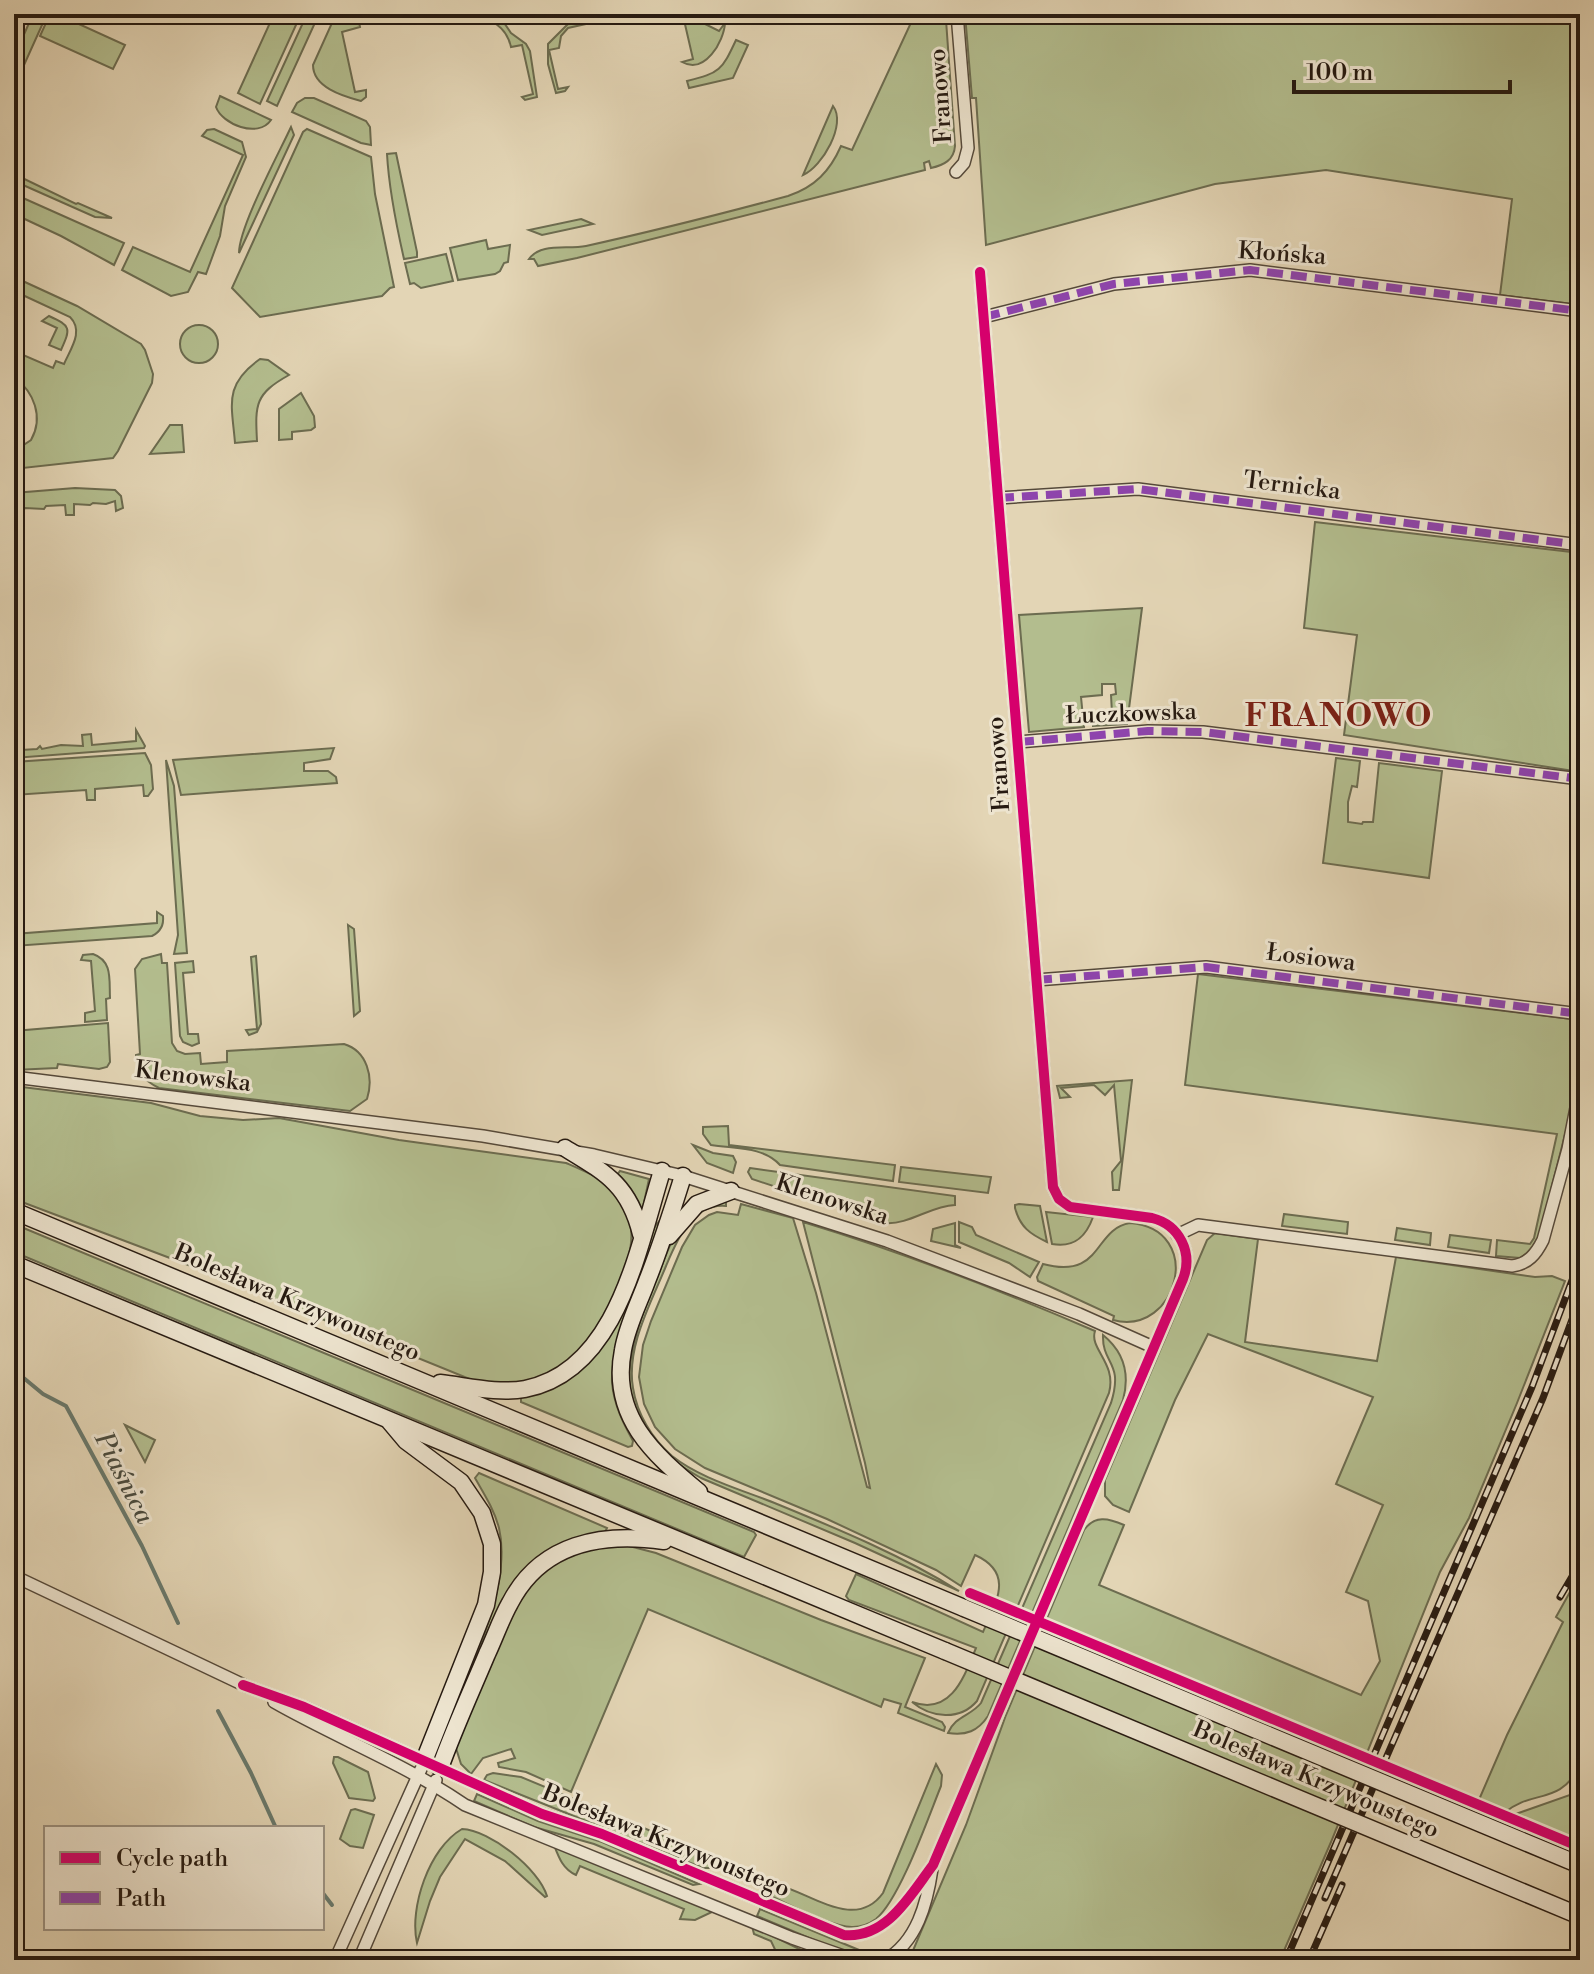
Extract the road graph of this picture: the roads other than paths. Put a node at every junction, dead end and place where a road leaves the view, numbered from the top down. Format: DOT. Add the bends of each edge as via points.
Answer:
graph roads {
  1 [pos="957,14"];
  2 [pos="956,172"];
  3 [pos="980,272"];
  4 [pos="1580,311"];
  5 [pos="984,317"];
  6 [pos="998,498"];
  7 [pos="1580,545"];
  8 [pos="1018,742"];
  9 [pos="1580,779"];
  10 [pos="1036,980"];
  11 [pos="1580,1014"];
  12 [pos="14,1077"];
  13 [pos="1580,1087"];
  14 [pos="565,1148"];
  15 [pos="662,1171"];
  16 [pos="683,1176"];
  17 [pos="731,1191"];
  18 [pos="14,1211"];
  19 [pos="1177,1235"];
  20 [pos="642,1236"];
  21 [pos="658,1255"];
  22 [pos="14,1264"];
  23 [pos="14,1278"];
  24 [pos="51,1280"];
  25 [pos="1153,1347"];
  26 [pos="417,1380"];
  27 [pos="387,1418"];
  28 [pos="713,1503"];
  29 [pos="689,1546"];
  30 [pos="14,1576"];
  31 [pos="243,1685"];
  32 [pos="421,1768"];
  33 [pos="437,1776"];
  34 [pos="933,1865"];
  35 [pos="1580,1865"];
  36 [pos="1580,1916"];
  37 [pos="335,1960"];
  38 [pos="359,1960"];
  39 [pos="855,1960"];
  40 [pos="885,1960"];
  1 -- 2 [label="street, Franowo" via="968,148"];
  3 -- 5 [label="street, Franowo"];
  4 -- 5 [label="street, Kłońska" via="1250,270 1114,284"];
  5 -- 6 [label="street, Franowo"];
  6 -- 7 [label="street, Ternicka" via="1148,490"];
  6 -- 8 [label="street, Franowo"];
  8 -- 9 [label="street, Łuczkowska" via="1203,732"];
  8 -- 10 [label="street, Franowo"];
  10 -- 11 [label="street, Łosiowa" via="1206,967"];
  10 -- 19 [label="street, Franowo" via="1055,1192 1070,1207 1158,1219"];
  12 -- 14 [label="street, Klenowska"];
  13 -- 19 [label="street" via="1547,1226 1538,1251 1525,1263 1512,1266 1198,1225"];
  14 -- 15 [label="street, Klenowska"];
  14 -- 20 [label="main road" via="625,1191"];
  15 -- 16 [label="street, Klenowska"];
  15 -- 20 [label="main road"];
  16 -- 17 [label="street, Klenowska"];
  16 -- 21 [label="main road"];
  17 -- 21 [label="main road" via="689,1211"];
  17 -- 25 [label="street, Klenowska" via="887,1241"];
  18 -- 26 [label="main road, Bolesława Krzywoustego"];
  19 -- 25 [label="street" via="1187,1267"];
  20 -- 26 [label="main road" via="609,1323 589,1353 560,1376 523,1390 501,1391"];
  21 -- 28 [label="main road" via="627,1334 623,1389 630,1416 649,1448"];
  22 -- 24 [label="main road, Bolesława Krzywoustego"];
  23 -- 24 [label="main road"];
  24 -- 27 [label="main road, Bolesława Krzywoustego"];
  25 -- 34 [label="street"];
  26 -- 28 [label="main road, Bolesława Krzywoustego"];
  27 -- 29 [label="main road, Bolesława Krzywoustego"];
  27 -- 32 [label="main road" via="406,1441 461,1482 482,1513 492,1544 486,1605"];
  28 -- 35 [label="main road, Bolesława Krzywoustego, bridge"];
  29 -- 33 [label="main road" via="612,1539 580,1543 544,1561 510,1601"];
  29 -- 36 [label="main road, Bolesława Krzywoustego, bridge"];
  30 -- 31 [label="street"];
  31 -- 32 [label="street" via="317,1726"];
  31 -- 32 [label="street" via="390,1746"];
  32 -- 33 [label="street"];
  32 -- 37 [label="street"];
  33 -- 34 [label="street, Bolesława Krzywoustego" via="602,1834 839,1933 861,1935 879,1926 900,1909"];
  33 -- 38 [label="street"];
  33 -- 39 [label="street, Bolesława Krzywoustego" via="465,1805"];
  34 -- 40 [label="street" via="928,1896 913,1932"];
}
